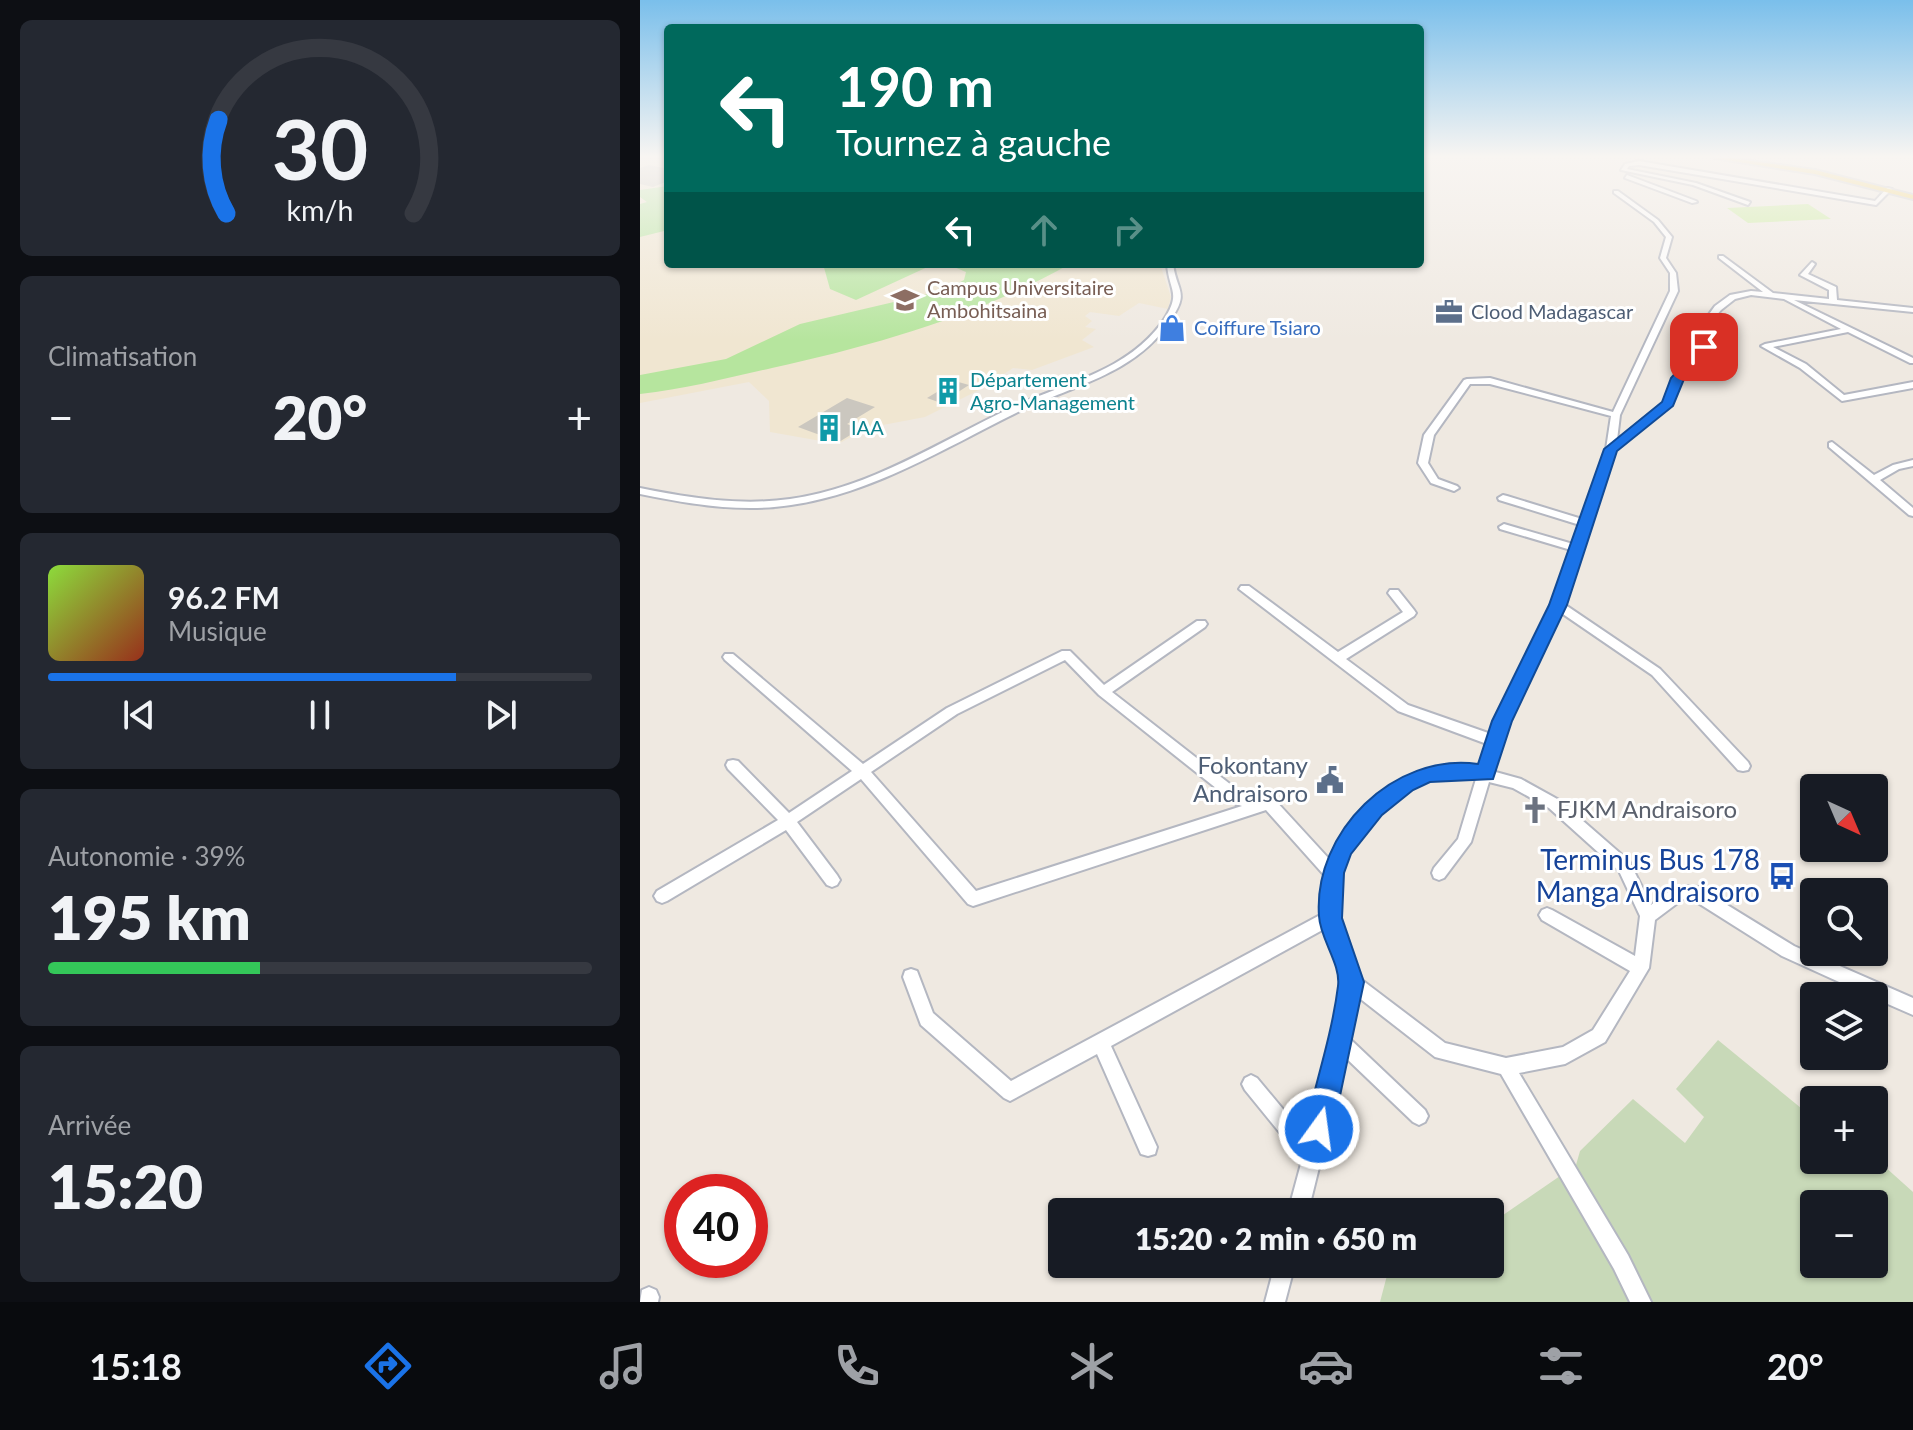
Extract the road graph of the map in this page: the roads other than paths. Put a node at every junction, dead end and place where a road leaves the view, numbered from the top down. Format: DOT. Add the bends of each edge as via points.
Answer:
graph roads {
  1 [pos="1653,219"];
  2 [pos="1721,257"];
  3 [pos="1812,264"];
  4 [pos="1171,268"];
  5 [pos="1771,294"];
  6 [pos="1833,301"];
  7 [pos="1913,310"];
  8 [pos="1847,330"];
  9 [pos="1913,361"];
  10 [pos="1913,385"];
  11 [pos="1616,415"];
  12 [pos="1832,445"];
  13 [pos="1611,449"];
  14 [pos="1913,463"];
  15 [pos="1874,479"];
  16 [pos="1454,488"];
  17 [pos="640,491"];
  18 [pos="1503,498"];
  19 [pos="1913,513"];
  20 [pos="1586,524"];
  21 [pos="1504,527"];
  22 [pos="1578,549"];
  23 [pos="1245,589"];
  24 [pos="1394,593"];
  25 [pos="1558,605"];
  26 [pos="1201,624"];
  27 [pos="729,657"];
  28 [pos="1338,658"];
  29 [pos="1103,692"];
  30 [pos="1494,741"];
  31 [pos="733,765"];
  32 [pos="1743,766"];
  33 [pos="862,771"];
  34 [pos="1486,773"];
  35 [pos="1269,803"];
  36 [pos="788,821"];
  37 [pos="1332,873"];
  38 [pos="1439,873"];
  39 [pos="832,880"];
  40 [pos="662,896"];
  41 [pos="1547,915"];
  42 [pos="1648,916"];
  43 [pos="1330,918"];
  44 [pos="1641,968"];
  45 [pos="911,977"];
  46 [pos="1352,982"];
  47 [pos="1913,1007"];
  48 [pos="1100,1042"];
  49 [pos="1341,1042"];
  50 [pos="1506,1067"];
  51 [pos="1251,1084"];
  52 [pos="1419,1116"];
  53 [pos="1148,1147"];
  54 [pos="1312,1158"];
  55 [pos="1302,1198"];
  56 [pos="1281,1278"];
  57 [pos="1275,1302"];
  58 [pos="1641,1302"];
  1 -- 11 [label="street" via="1669,237 1663,258 1673,273 1674,291"];
  2 -- 5 [label="street"];
  3 -- 6 [label="street" via="1804,275 1833,289"];
  4 -- 17 [label="street" via="1177,297 1165,325 1150,341 1107,371 1018,408 922,459 851,488 783,503 757,505"];
  5 -- 6 [label="street"];
  5 -- 8 [label="street"];
  5 -- 13 [label="street" via="1740,294 1718,308 1702,352 1678,378 1668,403"];
  6 -- 7 [label="street"];
  8 -- 9 [label="street"];
  8 -- 10 [label="street" via="1765,346 1803,366 1842,398"];
  11 -- 13 [label="street"];
  11 -- 16 [label="street" via="1490,381 1467,382 1429,435 1423,463 1434,481"];
  12 -- 15 [label="street"];
  13 -- 20 [label="street"];
  14 -- 15 [label="street"];
  15 -- 19 [label="street"];
  18 -- 20 [label="street"];
  20 -- 22 [label="street"];
  21 -- 22 [label="street"];
  22 -- 25 [label="street"];
  23 -- 28 [label="street"];
  24 -- 28 [label="street" via="1410,613"];
  25 -- 30 [label="street"];
  25 -- 32 [label="street" via="1656,672"];
  26 -- 29 [label="street"];
  27 -- 33 [label="street"];
  28 -- 30 [label="street" via="1403,708"];
  29 -- 33 [label="street" via="1066,654 952,711"];
  29 -- 35 [label="street" via="1241,800"];
  30 -- 34 [label="street"];
  31 -- 36 [label="street"];
  33 -- 35 [label="street" via="973,899"];
  33 -- 36 [label="street"];
  34 -- 37 [label="street" via="1427,774 1405,784 1355,831"];
  34 -- 38 [label="street" via="1464,842"];
  34 -- 42 [label="street" via="1554,804 1601,845 1624,866"];
  35 -- 37 [label="street"];
  36 -- 39 [label="street"];
  36 -- 40 [label="street"];
  37 -- 43 [label="street"];
  41 -- 44 [label="street"];
  42 -- 44 [label="street"];
  42 -- 47 [label="street" via="1681,892 1698,894 1788,951"];
  43 -- 46 [label="street"];
  43 -- 48 [label="street"];
  44 -- 50 [label="street" via="1599,1036 1565,1055"];
  45 -- 48 [label="street" via="927,1019 1010,1092"];
  46 -- 49 [label="street"];
  46 -- 50 [label="street" via="1441,1051"];
  48 -- 53 [label="street"];
  49 -- 52 [label="street"];
  49 -- 54 [label="street"];
  50 -- 58 [label="street"];
  51 -- 54 [label="street"];
  54 -- 55 [label="street"];
  56 -- 57 [label="street"];
}
